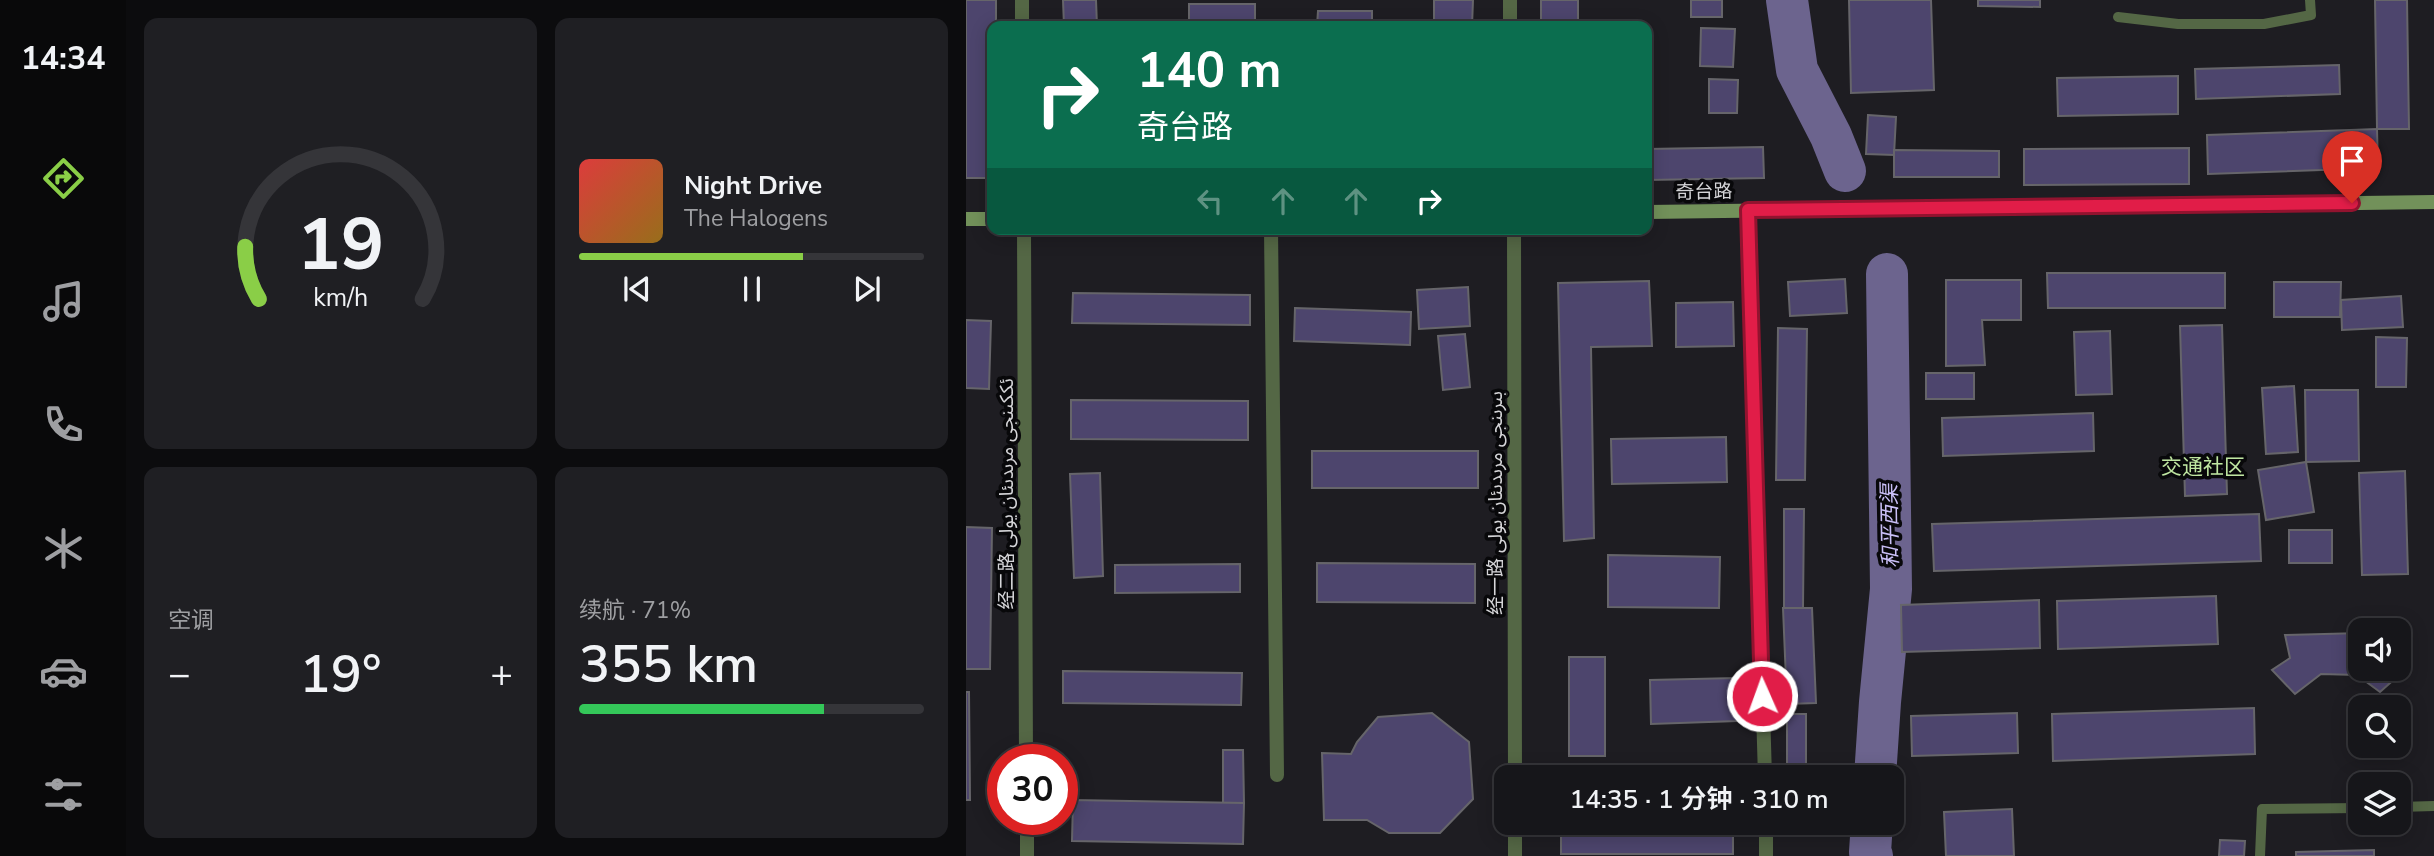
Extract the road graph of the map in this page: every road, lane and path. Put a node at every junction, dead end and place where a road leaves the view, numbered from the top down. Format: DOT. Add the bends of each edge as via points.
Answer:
graph roads {
  1 [pos="1022,0"];
  2 [pos="1510,0"];
  3 [pos="2310,0"];
  4 [pos="2118,17"];
  5 [pos="1022,21"];
  6 [pos="1510,21"];
  7 [pos="2434,202"];
  8 [pos="1748,210"];
  9 [pos="1652,212"];
  10 [pos="966,219"];
  11 [pos="987,219"];
  12 [pos="1024,235"];
  13 [pos="1271,235"];
  14 [pos="1514,235"];
  15 [pos="1027,744"];
  16 [pos="1515,765"];
  17 [pos="1765,765"];
  18 [pos="1277,775"];
  19 [pos="2434,806"];
  20 [pos="2348,807"];
  21 [pos="2411,807"];
  22 [pos="1027,835"];
  23 [pos="1515,835"];
  24 [pos="1766,835"];
  25 [pos="1027,856"];
  26 [pos="1515,856"];
  27 [pos="1766,856"];
  28 [pos="2260,856"];
  1 -- 5 [label="street"];
  2 -- 6 [label="street"];
  3 -- 4 [label="lane" via="2311,15 2263,24 2178,24"];
  7 -- 8 [label="street, 奇台路"];
  8 -- 9 [label="street, 奇台路"];
  8 -- 17 [label="street"];
  10 -- 11 [label="street"];
  12 -- 15 [label="street, 经二路 ئككىنجى مرىدىئان يولى"];
  13 -- 18 [label="street"];
  14 -- 16 [label="street, 经一路 بىرىنجى مرىدىئان يولى"];
  19 -- 21 [label="lane"];
  20 -- 28 [label="lane" via="2262,809"];
  22 -- 25 [label="street"];
  23 -- 26 [label="street"];
  24 -- 27 [label="street"];
}
